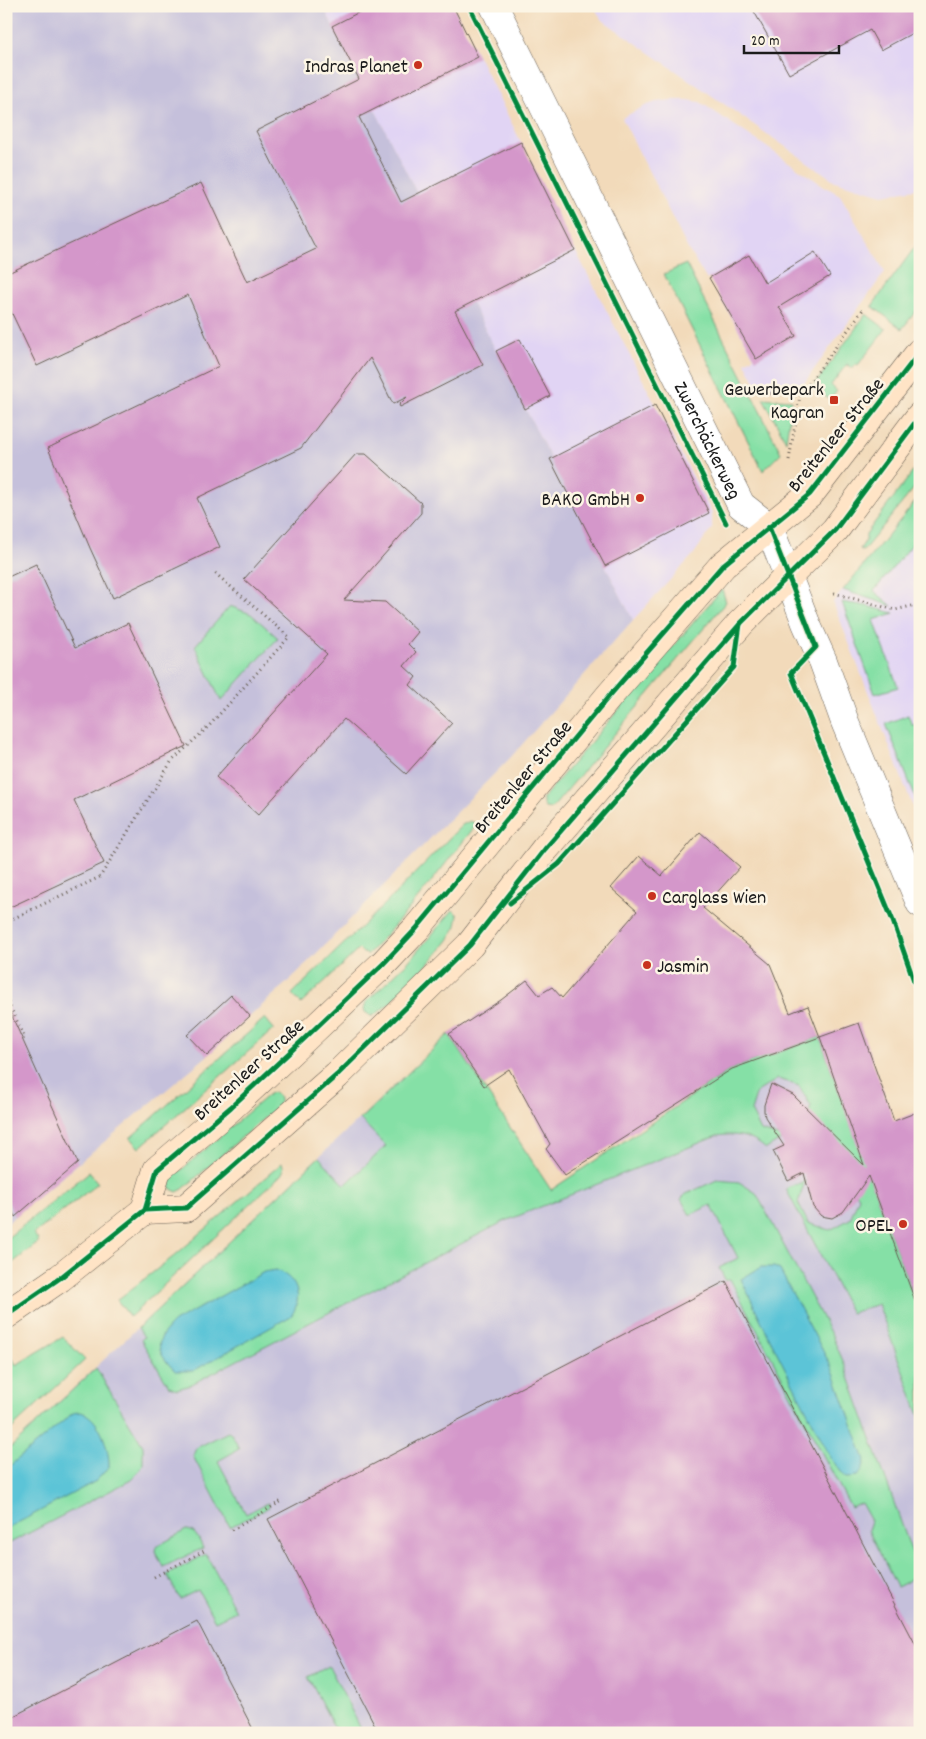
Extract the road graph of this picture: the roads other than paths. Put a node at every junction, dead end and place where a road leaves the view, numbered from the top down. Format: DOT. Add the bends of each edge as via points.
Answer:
graph roads {
  1 [pos="494,6"];
  2 [pos="920,352"];
  3 [pos="920,416"];
  4 [pos="769,527"];
  5 [pos="788,576"];
  6 [pos="920,903"];
  7 [pos="145,1210"];
  8 [pos="6,1315"];
  1 -- 4 [label="street, Zwerchäckerweg" via="741,505"];
  2 -- 4 [label="main road, Breitenleer Straße" via="810,494"];
  3 -- 5 [label="main road" via="835,530"];
  4 -- 5 [label="street"];
  4 -- 7 [label="main road, Breitenleer Straße" via="717,572 383,964 237,1101 157,1170"];
  5 -- 6 [label="street"];
  5 -- 7 [label="main road" via="735,629 546,849 470,946 428,988 337,1075 186,1208"];
  7 -- 8 [label="main road" via="60,1278"];
}
